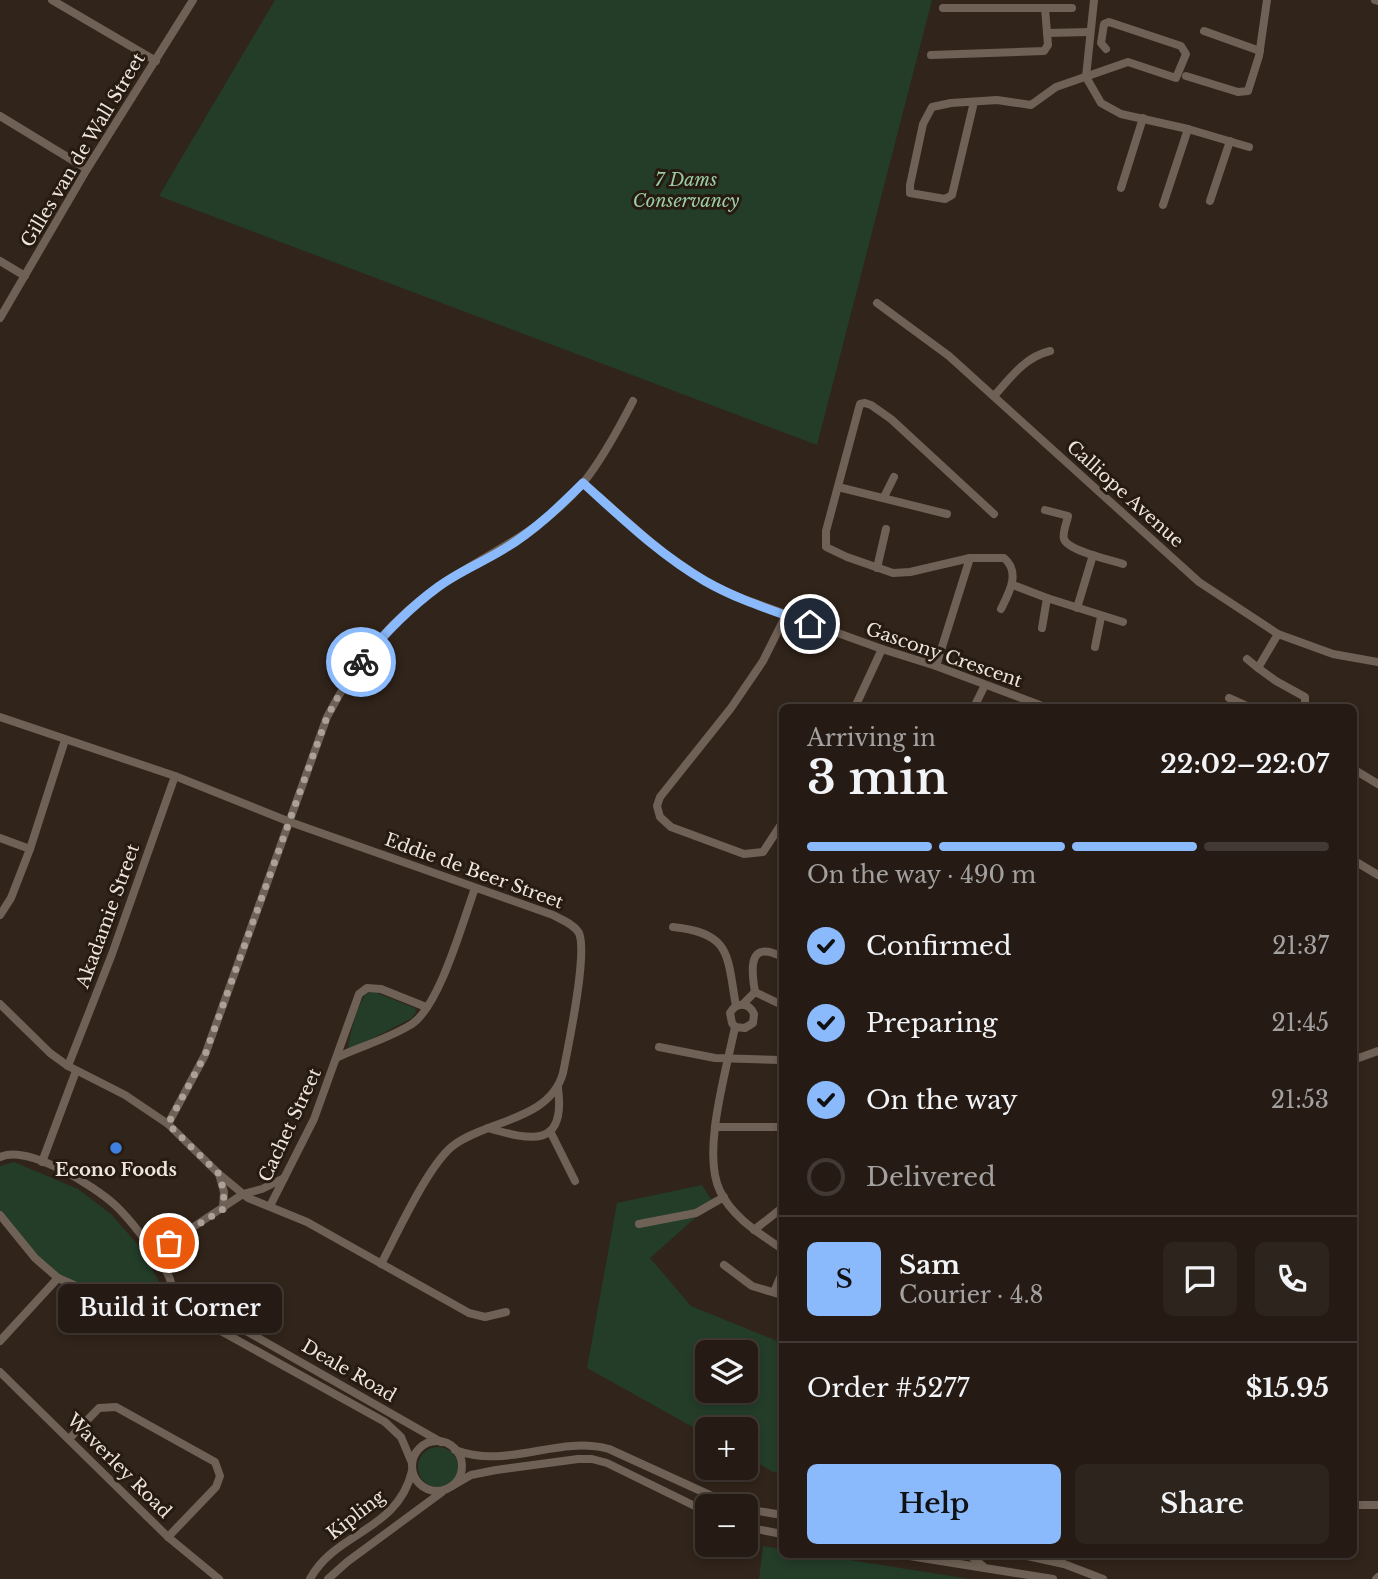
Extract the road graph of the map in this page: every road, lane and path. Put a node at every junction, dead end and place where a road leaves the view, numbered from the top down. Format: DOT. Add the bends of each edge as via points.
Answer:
graph roads {
  1 [pos="52,0"];
  2 [pos="193,0"];
  3 [pos="1094,0"];
  4 [pos="1264,1"];
  5 [pos="943,8"];
  6 [pos="1045,8"];
  7 [pos="1072,8"];
  8 [pos="1204,31"];
  9 [pos="1090,32"];
  10 [pos="1047,33"];
  11 [pos="1106,50"];
  12 [pos="1260,51"];
  13 [pos="931,55"];
  14 [pos="156,61"];
  15 [pos="1186,76"];
  16 [pos="1086,78"];
  17 [pos="974,102"];
  18 [pos="0,116"];
  19 [pos="1143,118"];
  20 [pos="1188,129"];
  21 [pos="1230,141"];
  22 [pos="1249,147"];
  23 [pos="87,169"];
  24 [pos="1121,188"];
  25 [pos="1209,201"];
  26 [pos="1163,205"];
  27 [pos="0,261"];
  28 [pos="25,276"];
  29 [pos="877,303"];
  30 [pos="0,318"];
  31 [pos="1050,351"];
  32 [pos="994,396"];
  33 [pos="633,401"];
  34 [pos="894,477"];
  35 [pos="583,483"];
  36 [pos="838,486"];
  37 [pos="884,497"];
  38 [pos="1045,510"];
  39 [pos="947,513"];
  40 [pos="995,514"];
  41 [pos="1068,516"];
  42 [pos="1078,518"];
  43 [pos="886,529"];
  44 [pos="1093,555"];
  45 [pos="970,558"];
  46 [pos="1122,564"];
  47 [pos="877,568"];
  48 [pos="1013,585"];
  49 [pos="1047,598"];
  50 [pos="1077,608"];
  51 [pos="1001,609"];
  52 [pos="786,615"];
  53 [pos="1101,617"];
  54 [pos="1123,622"];
  55 [pos="1042,628"];
  56 [pos="1278,634"];
  57 [pos="1095,647"];
  58 [pos="882,649"];
  59 [pos="1247,659"];
  60 [pos="1378,662"];
  61 [pos="936,666"];
  62 [pos="1258,668"];
  63 [pos="985,685"];
  64 [pos="1230,698"];
  65 [pos="856,704"];
  66 [pos="976,704"];
  67 [pos="1037,704"];
  68 [pos="1243,704"];
  69 [pos="1305,704"];
  70 [pos="0,717"];
  71 [pos="65,740"];
  72 [pos="1357,771"];
  73 [pos="175,776"];
  74 [pos="1378,784"];
  75 [pos="290,822"];
  76 [pos="779,828"];
  77 [pos="0,838"];
  78 [pos="30,849"];
  79 [pos="1357,862"];
  80 [pos="1378,875"];
  81 [pos="475,888"];
  82 [pos="0,915"];
  83 [pos="673,927"];
  84 [pos="779,955"];
  85 [pos="755,992"];
  86 [pos="0,1004"];
  87 [pos="779,1004"];
  88 [pos="740,1005"];
  89 [pos="426,1007"];
  90 [pos="736,1027"];
  91 [pos="659,1047"];
  92 [pos="1378,1051"];
  93 [pos="338,1057"];
  94 [pos="729,1058"];
  95 [pos="1357,1059"];
  96 [pos="779,1060"];
  97 [pos="72,1068"];
  98 [pos="558,1088"];
  99 [pos="168,1124"];
  100 [pos="716,1127"];
  101 [pos="779,1127"];
  102 [pos="488,1128"];
  103 [pos="550,1131"];
  104 [pos="2,1154"];
  105 [pos="42,1162"];
  106 [pos="219,1174"];
  107 [pos="284,1178"];
  108 [pos="575,1181"];
  109 [pos="243,1194"];
  110 [pos="724,1197"];
  111 [pos="270,1206"];
  112 [pos="223,1209"];
  113 [pos="779,1210"];
  114 [pos="0,1215"];
  115 [pos="639,1224"];
  116 [pos="754,1230"];
  117 [pos="779,1247"];
  118 [pos="154,1253"];
  119 [pos="381,1264"];
  120 [pos="724,1265"];
  121 [pos="58,1278"];
  122 [pos="171,1284"];
  123 [pos="778,1294"];
  124 [pos="506,1312"];
  125 [pos="157,1315"];
  126 [pos="0,1341"];
  127 [pos="0,1372"];
  128 [pos="68,1438"];
  129 [pos="441,1442"];
  130 [pos="455,1450"];
  131 [pos="412,1467"];
  132 [pos="448,1488"];
  133 [pos="708,1494"];
  134 [pos="695,1506"];
  135 [pos="1357,1506"];
  136 [pos="1378,1506"];
  137 [pos="758,1511"];
  138 [pos="779,1514"];
  139 [pos="758,1529"];
  140 [pos="779,1533"];
  141 [pos="168,1537"];
  142 [pos="922,1558"];
  143 [pos="960,1558"];
  144 [pos="972,1558"];
  145 [pos="1036,1558"];
  146 [pos="947,1562"];
  147 [pos="985,1568"];
  148 [pos="219,1579"];
  149 [pos="310,1579"];
  150 [pos="328,1579"];
  151 [pos="1053,1579"];
  152 [pos="1102,1579"];
  1 -- 14 [label="street"];
  2 -- 14 [label="street, Gilles van de Wall Street"];
  3 -- 9 [label="street"];
  4 -- 12 [label="street"];
  5 -- 6 [label="street"];
  6 -- 7 [label="street"];
  6 -- 10 [label="street"];
  8 -- 12 [label="street"];
  9 -- 10 [label="street"];
  9 -- 16 [label="street"];
  10 -- 13 [label="street" via="1047,48 1040,52"];
  11 -- 16 [label="street" via="1101,41 1104,24 1109,22 1181,46 1186,54 1176,78 1128,62"];
  12 -- 15 [label="street" via="1248,91"];
  14 -- 23 [label="street, Gilles van de Wall Street"];
  16 -- 17 [label="street" via="1056,87 1031,105 1011,100"];
  16 -- 19 [label="street" via="1108,108"];
  17 -- 17 [label="street" via="937,105 928,112 910,193 946,199 952,195"];
  18 -- 23 [label="street"];
  19 -- 20 [label="street"];
  19 -- 24 [label="street"];
  20 -- 21 [label="street"];
  20 -- 26 [label="street"];
  21 -- 22 [label="street"];
  21 -- 25 [label="street"];
  23 -- 28 [label="street, Gilles van de Wall Street"];
  27 -- 28 [label="street"];
  28 -- 30 [label="street, Gilles van de Wall Street"];
  29 -- 32 [label="street, Calliope Avenue"];
  31 -- 32 [label="street" via="1026,362"];
  32 -- 56 [label="street, Calliope Avenue" via="1199,582"];
  33 -- 35 [label="street"];
  34 -- 37 [label="street"];
  35 -- 52 [label="street, Gascony Crescent" via="683,567 730,594"];
  35 -- 75 [label="street" via="503,550 440,585 381,638 345,684 327,717"];
  36 -- 37 [label="street"];
  36 -- 40 [label="street" via="857,412 865,402 891,419"];
  36 -- 47 [label="street" via="826,547"];
  37 -- 39 [label="street"];
  38 -- 41 [label="street"];
  41 -- 42 [label="street"];
  41 -- 44 [label="street" via="1064,540"];
  43 -- 47 [label="street"];
  44 -- 46 [label="street"];
  44 -- 50 [label="street"];
  45 -- 47 [label="street" via="902,573"];
  45 -- 48 [label="street" via="1004,558"];
  45 -- 61 [label="street"];
  48 -- 49 [label="street"];
  48 -- 51 [label="street"];
  49 -- 50 [label="street"];
  49 -- 55 [label="street"];
  50 -- 53 [label="street"];
  52 -- 58 [label="street, Gascony Crescent"];
  52 -- 76 [label="street" via="763,661 657,806 660,817 671,827 744,854 763,852"];
  53 -- 54 [label="street"];
  53 -- 57 [label="street"];
  56 -- 60 [label="street, Calliope Avenue" via="1333,654"];
  56 -- 62 [label="street"];
  58 -- 61 [label="street, Gascony Crescent"];
  58 -- 65 [label="street"];
  59 -- 62 [label="street"];
  61 -- 63 [label="street, Gascony Crescent"];
  62 -- 69 [label="street" via="1306,696"];
  63 -- 66 [label="street"];
  63 -- 67 [label="street, Gascony Crescent"];
  64 -- 68 [label="street"];
  70 -- 71 [label="street, Eddie de Beer Street"];
  71 -- 73 [label="street, Eddie de Beer Street"];
  71 -- 78 [label="street"];
  72 -- 74 [label="street"];
  73 -- 75 [label="street, Eddie de Beer Street"];
  73 -- 97 [label="street, Akadamie Street"];
  75 -- 81 [label="street, Eddie de Beer Street"];
  75 -- 99 [label="street" via="205,1055"];
  77 -- 78 [label="street"];
  78 -- 82 [label="street"];
  79 -- 80 [label="street"];
  81 -- 89 [label="street, Cachet Street"];
  81 -- 98 [label="street, Eddie de Beer Street" via="553,915 578,932 580,968"];
  83 -- 88 [label="street" via="690,929 722,946"];
  84 -- 85 [label="street" via="763,951 753,960"];
  85 -- 87 [label="street"];
  85 -- 88 [label="street"];
  86 -- 97 [label="street"];
  88 -- 90 [label="street" via="730,1013"];
  88 -- 90 [label="street" via="752,1010 754,1019 749,1027"];
  89 -- 93 [label="street, Cachet Street" via="408,1026"];
  89 -- 93 [label="street, Cachet Street" via="380,989 363,990"];
  90 -- 94 [label="street"];
  91 -- 94 [label="street"];
  92 -- 95 [label="street"];
  93 -- 107 [label="street, Cachet Street"];
  94 -- 96 [label="street"];
  94 -- 100 [label="street"];
  97 -- 99 [label="street"];
  97 -- 105 [label="street, Akadamie Street"];
  98 -- 102 [label="street" via="529,1111"];
  98 -- 103 [label="street" via="559,1118"];
  99 -- 106 [label="street"];
  100 -- 101 [label="street"];
  100 -- 110 [label="street" via="714,1177"];
  102 -- 103 [label="street" via="525,1137"];
  102 -- 119 [label="street" via="455,1144 439,1159"];
  103 -- 108 [label="street"];
  104 -- 105 [label="street, Deale Road"];
  105 -- 118 [label="street, Deale Road" via="77,1178 117,1206"];
  106 -- 109 [label="street"];
  106 -- 112 [label="street"];
  107 -- 109 [label="street, Cachet Street"];
  107 -- 111 [label="street, Cachet Street"];
  109 -- 111 [label="street"];
  109 -- 112 [label="street, Cachet Street"];
  110 -- 115 [label="street" via="696,1213"];
  110 -- 116 [label="street"];
  111 -- 119 [label="street"];
  112 -- 118 [label="street, Cachet Street"];
  113 -- 116 [label="street"];
  114 -- 121 [label="street, Deale Road"];
  116 -- 117 [label="street"];
  118 -- 122 [label="street, Deale Road"];
  119 -- 124 [label="street" via="469,1313 485,1317"];
  120 -- 123 [label="street" via="752,1286"];
  121 -- 125 [label="street, Deale Road" via="130,1311"];
  121 -- 126 [label="street"];
  122 -- 125 [label="street" via="167,1304"];
  122 -- 129 [label="street, Deale Road"];
  125 -- 131 [label="street, Deale Road" via="201,1320 385,1422 401,1437"];
  127 -- 128 [label="street, Waverley Road"];
  128 -- 141 [label="street, Waverley Road"];
  128 -- 141 [label="street" via="99,1408 116,1407 215,1462 220,1476 216,1487"];
  129 -- 130 [label="street"];
  129 -- 131 [label="street" via="419,1449"];
  130 -- 132 [label="street" via="461,1472"];
  130 -- 133 [label="street" via="498,1457 592,1444"];
  131 -- 132 [label="street" via="421,1485 436,1491"];
  131 -- 149 [label="street, Kipling" via="401,1500 328,1557"];
  132 -- 134 [label="street" via="471,1475 592,1459"];
  132 -- 150 [label="street, Kipling"];
  135 -- 136 [label="street"];
  137 -- 138 [label="street"];
  139 -- 140 [label="street"];
  141 -- 148 [label="street, Waverley Road"];
  142 -- 146 [label="street"];
  143 -- 146 [label="street"];
  144 -- 147 [label="street"];
  145 -- 152 [label="street"];
  146 -- 147 [label="street"];
  147 -- 151 [label="street"];
}
